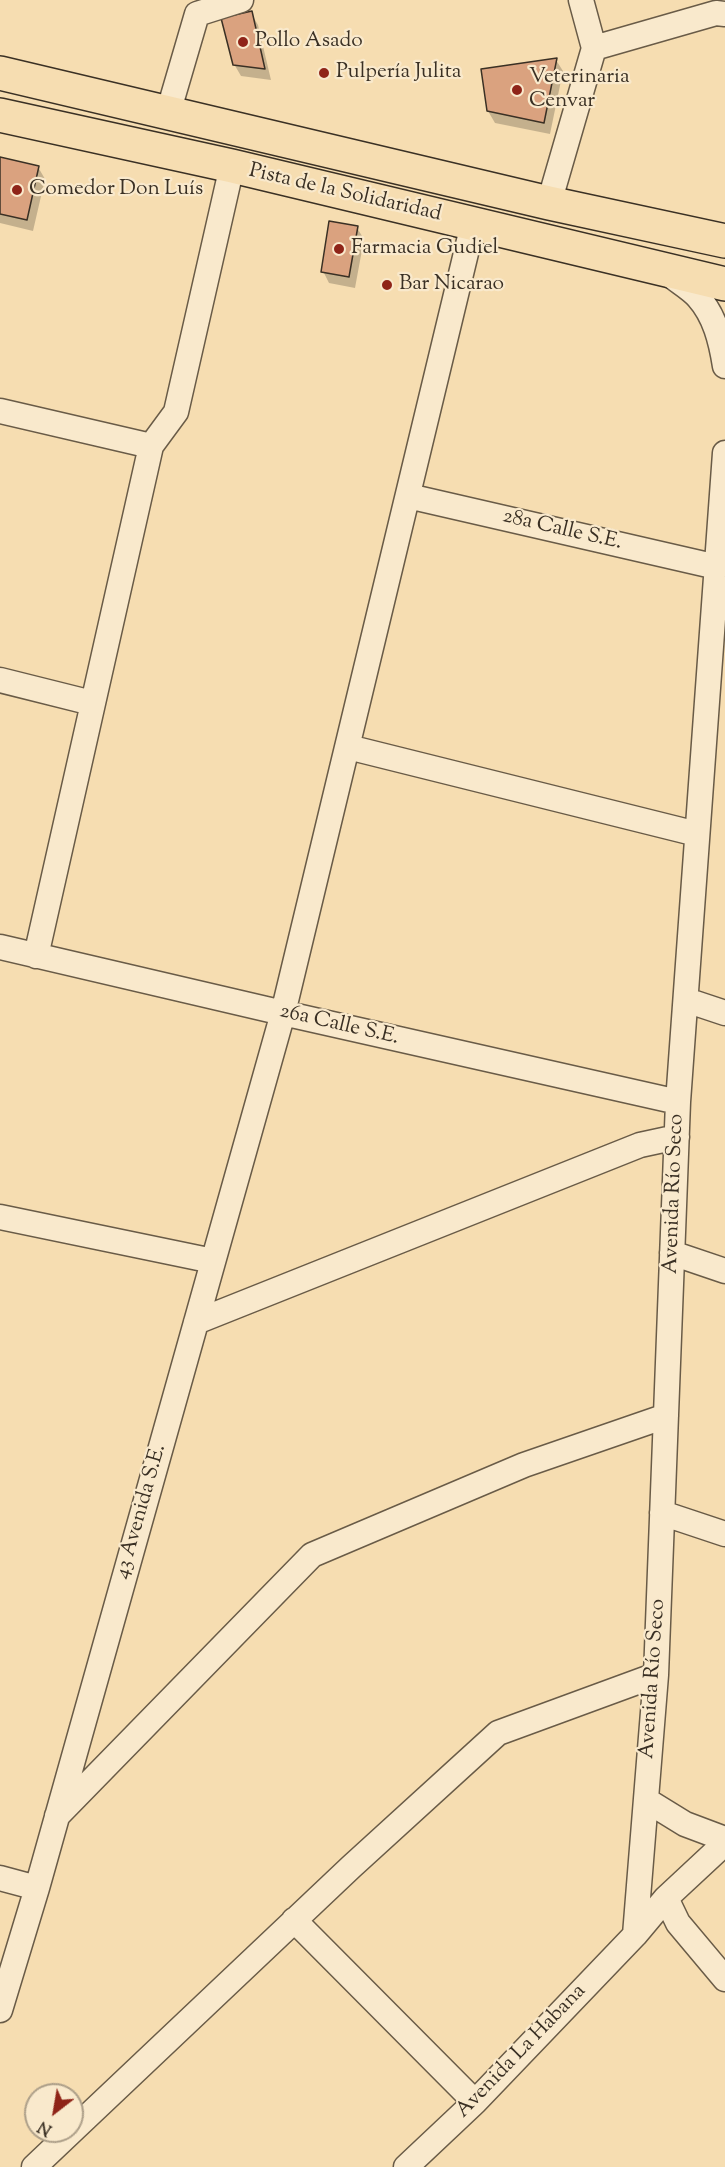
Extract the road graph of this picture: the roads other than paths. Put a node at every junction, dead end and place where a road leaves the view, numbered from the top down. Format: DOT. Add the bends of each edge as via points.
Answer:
graph roads {
  1 [pos="241,0"];
  2 [pos="581,0"];
  3 [pos="725,14"];
  4 [pos="594,48"];
  5 [pos="0,72"];
  6 [pos="168,113"];
  7 [pos="0,115"];
  8 [pos="232,166"];
  9 [pos="549,203"];
  10 [pos="473,224"];
  11 [pos="725,241"];
  12 [pos="663,270"];
  13 [pos="725,284"];
  14 [pos="725,366"];
  15 [pos="0,411"];
  16 [pos="151,446"];
  17 [pos="725,462"];
  18 [pos="408,496"];
  19 [pos="717,567"];
  20 [pos="0,680"];
  21 [pos="92,703"];
  22 [pos="715,728"];
  23 [pos="348,747"];
  24 [pos="698,834"];
  25 [pos="0,947"];
  26 [pos="36,956"];
  27 [pos="686,999"];
  28 [pos="283,1013"];
  29 [pos="725,1013"];
  30 [pos="678,1102"];
  31 [pos="677,1137"];
  32 [pos="0,1217"];
  33 [pos="672,1253"];
  34 [pos="213,1261"];
  35 [pos="725,1270"];
  36 [pos="196,1322"];
  37 [pos="666,1416"];
  38 [pos="662,1513"];
  39 [pos="725,1534"];
  40 [pos="656,1675"];
  41 [pos="646,1800"];
  42 [pos="55,1818"];
  43 [pos="725,1839"];
  44 [pos="725,1844"];
  45 [pos="0,1878"];
  46 [pos="37,1888"];
  47 [pos="666,1898"];
  48 [pos="294,1920"];
  49 [pos="635,1935"];
  50 [pos="725,1979"];
  51 [pos="0,2010"];
  52 [pos="475,2102"];
  53 [pos="84,2120"];
  54 [pos="59,2143"];
  55 [pos="34,2167"];
  56 [pos="406,2167"];
  1 -- 6 [label="street" via="197,14"];
  2 -- 4 [label="street"];
  3 -- 4 [label="street" via="716,13"];
  4 -- 9 [label="street"];
  5 -- 6 [label="main road, Pista de la Solidaridad"];
  6 -- 9 [label="main road, Pista de la Solidaridad"];
  7 -- 8 [label="main road, Pista de la Solidaridad"];
  8 -- 10 [label="main road, Pista de la Solidaridad"];
  8 -- 16 [label="street" via="176,412"];
  9 -- 11 [label="main road, Pista de la Solidaridad"];
  10 -- 12 [label="main road, Pista de la Solidaridad"];
  10 -- 18 [label="street, 43 Avenida S.E."];
  12 -- 13 [label="main road, Pista de la Solidaridad"];
  12 -- 14 [label="street" via="697,296 709,312 718,331"];
  15 -- 16 [label="street"];
  16 -- 21 [label="street"];
  17 -- 19 [label="street, Avenida Río Seco"];
  18 -- 19 [label="street, 28a Calle S.E."];
  18 -- 23 [label="street, 43 Avenida S.E."];
  19 -- 22 [label="street, Avenida Río Seco"];
  20 -- 21 [label="street"];
  21 -- 26 [label="street"];
  22 -- 24 [label="street, Avenida Río Seco"];
  23 -- 24 [label="street"];
  23 -- 28 [label="street, 43 Avenida S.E."];
  24 -- 27 [label="street, Avenida Río Seco"];
  25 -- 26 [label="street, 26a Calle S.E."];
  26 -- 28 [label="street, 26a Calle S.E."];
  27 -- 29 [label="street"];
  27 -- 30 [label="street, Avenida Río Seco"];
  28 -- 30 [label="street, 26a Calle S.E."];
  28 -- 34 [label="street, 43 Avenida S.E."];
  30 -- 31 [label="street, Avenida Río Seco"];
  31 -- 33 [label="street, Avenida Río Seco"];
  31 -- 36 [label="street" via="640,1145"];
  32 -- 34 [label="street"];
  33 -- 35 [label="street"];
  33 -- 37 [label="street, Avenida Río Seco"];
  34 -- 36 [label="street, 43 Avenida S.E."];
  36 -- 42 [label="street, 43 Avenida S.E."];
  37 -- 38 [label="street, Avenida Río Seco"];
  37 -- 42 [label="street" via="524,1465 312,1555"];
  38 -- 39 [label="street"];
  38 -- 40 [label="street, Avenida Río Seco"];
  40 -- 41 [label="street, Avenida Río Seco"];
  40 -- 48 [label="street" via="498,1733"];
  41 -- 43 [label="street" via="685,1824"];
  41 -- 49 [label="street, Avenida Río Seco"];
  42 -- 46 [label="street, 43 Avenida S.E."];
  44 -- 47 [label="street, Avenida La Habana"];
  45 -- 46 [label="street"];
  46 -- 51 [label="street, 43 Avenida S.E."];
  47 -- 49 [label="street, Avenida La Habana"];
  47 -- 50 [label="street" via="678,1923"];
  48 -- 52 [label="street"];
  48 -- 53 [label="street"];
  49 -- 52 [label="street, Avenida La Habana"];
  52 -- 56 [label="street, Avenida La Habana"];
  54 -- 55 [label="street"];
}
